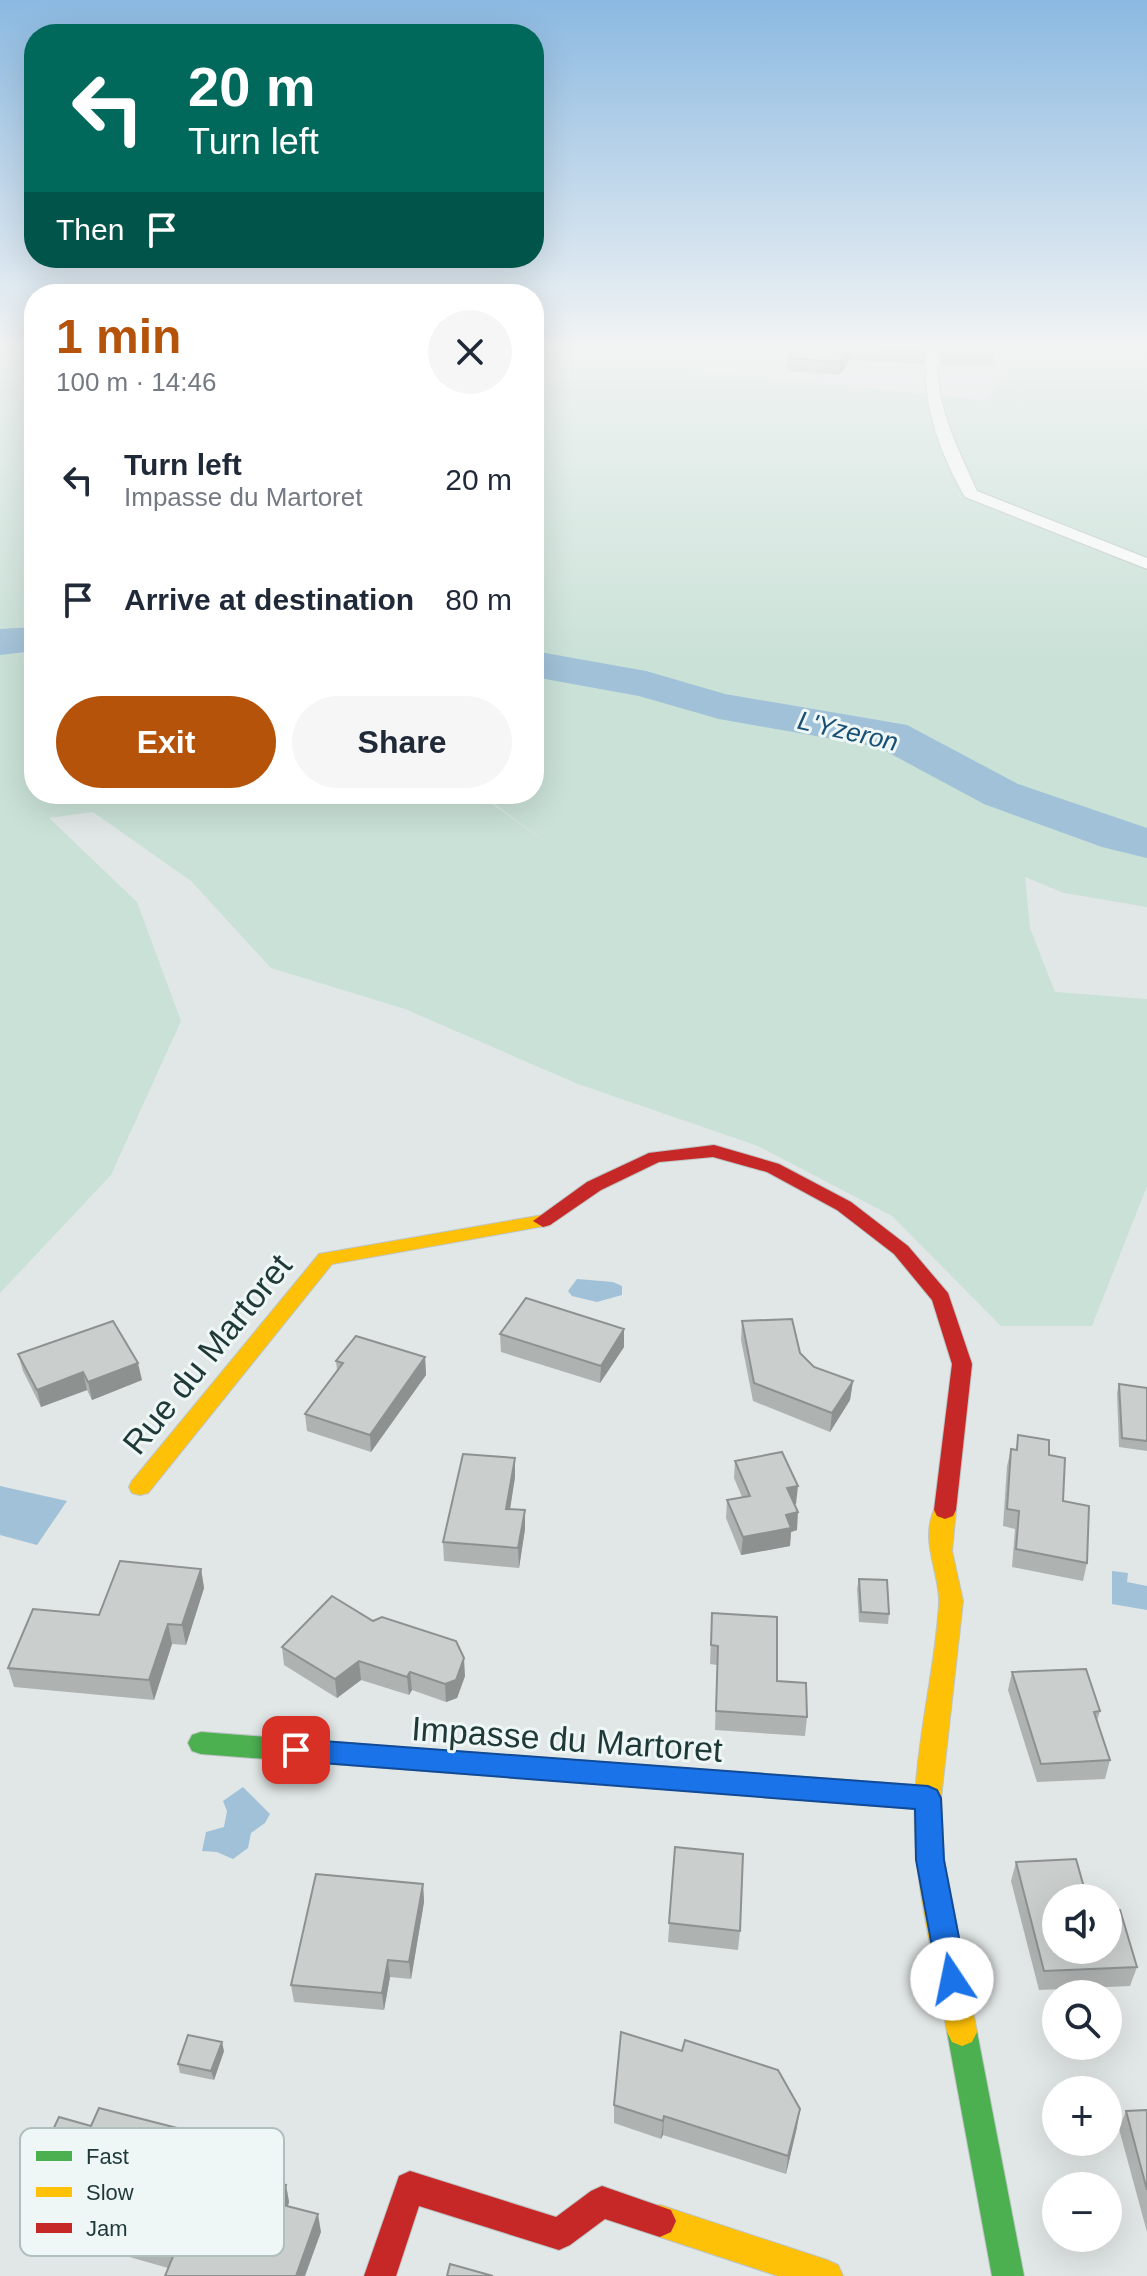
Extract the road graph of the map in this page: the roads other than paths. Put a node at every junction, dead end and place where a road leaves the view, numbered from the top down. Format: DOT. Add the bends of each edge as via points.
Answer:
graph roads {
  1 [pos="954,454"];
  2 [pos="1147,564"];
  3 [pos="140,1487"];
  4 [pos="201,1743"];
  5 [pos="928,1798"];
  6 [pos="380,2276"];
  7 [pos="827,2276"];
  8 [pos="1008,2276"];
  1 -- 2 [label="street" via="970,494"];
  3 -- 5 [label="street, Rue du Martoret" via="326,1259 549,1220 594,1186 655,1157 714,1151 773,1168 844,1206 901,1250 941,1298 962,1364 940,1551 951,1601"];
  4 -- 5 [label="street, Impasse du Martoret"];
  5 -- 8 [label="street, Rue du Martoret" via="930,1860"];
  6 -- 7 [label="street" via="410,2187 559,2234 602,2202"];
}
